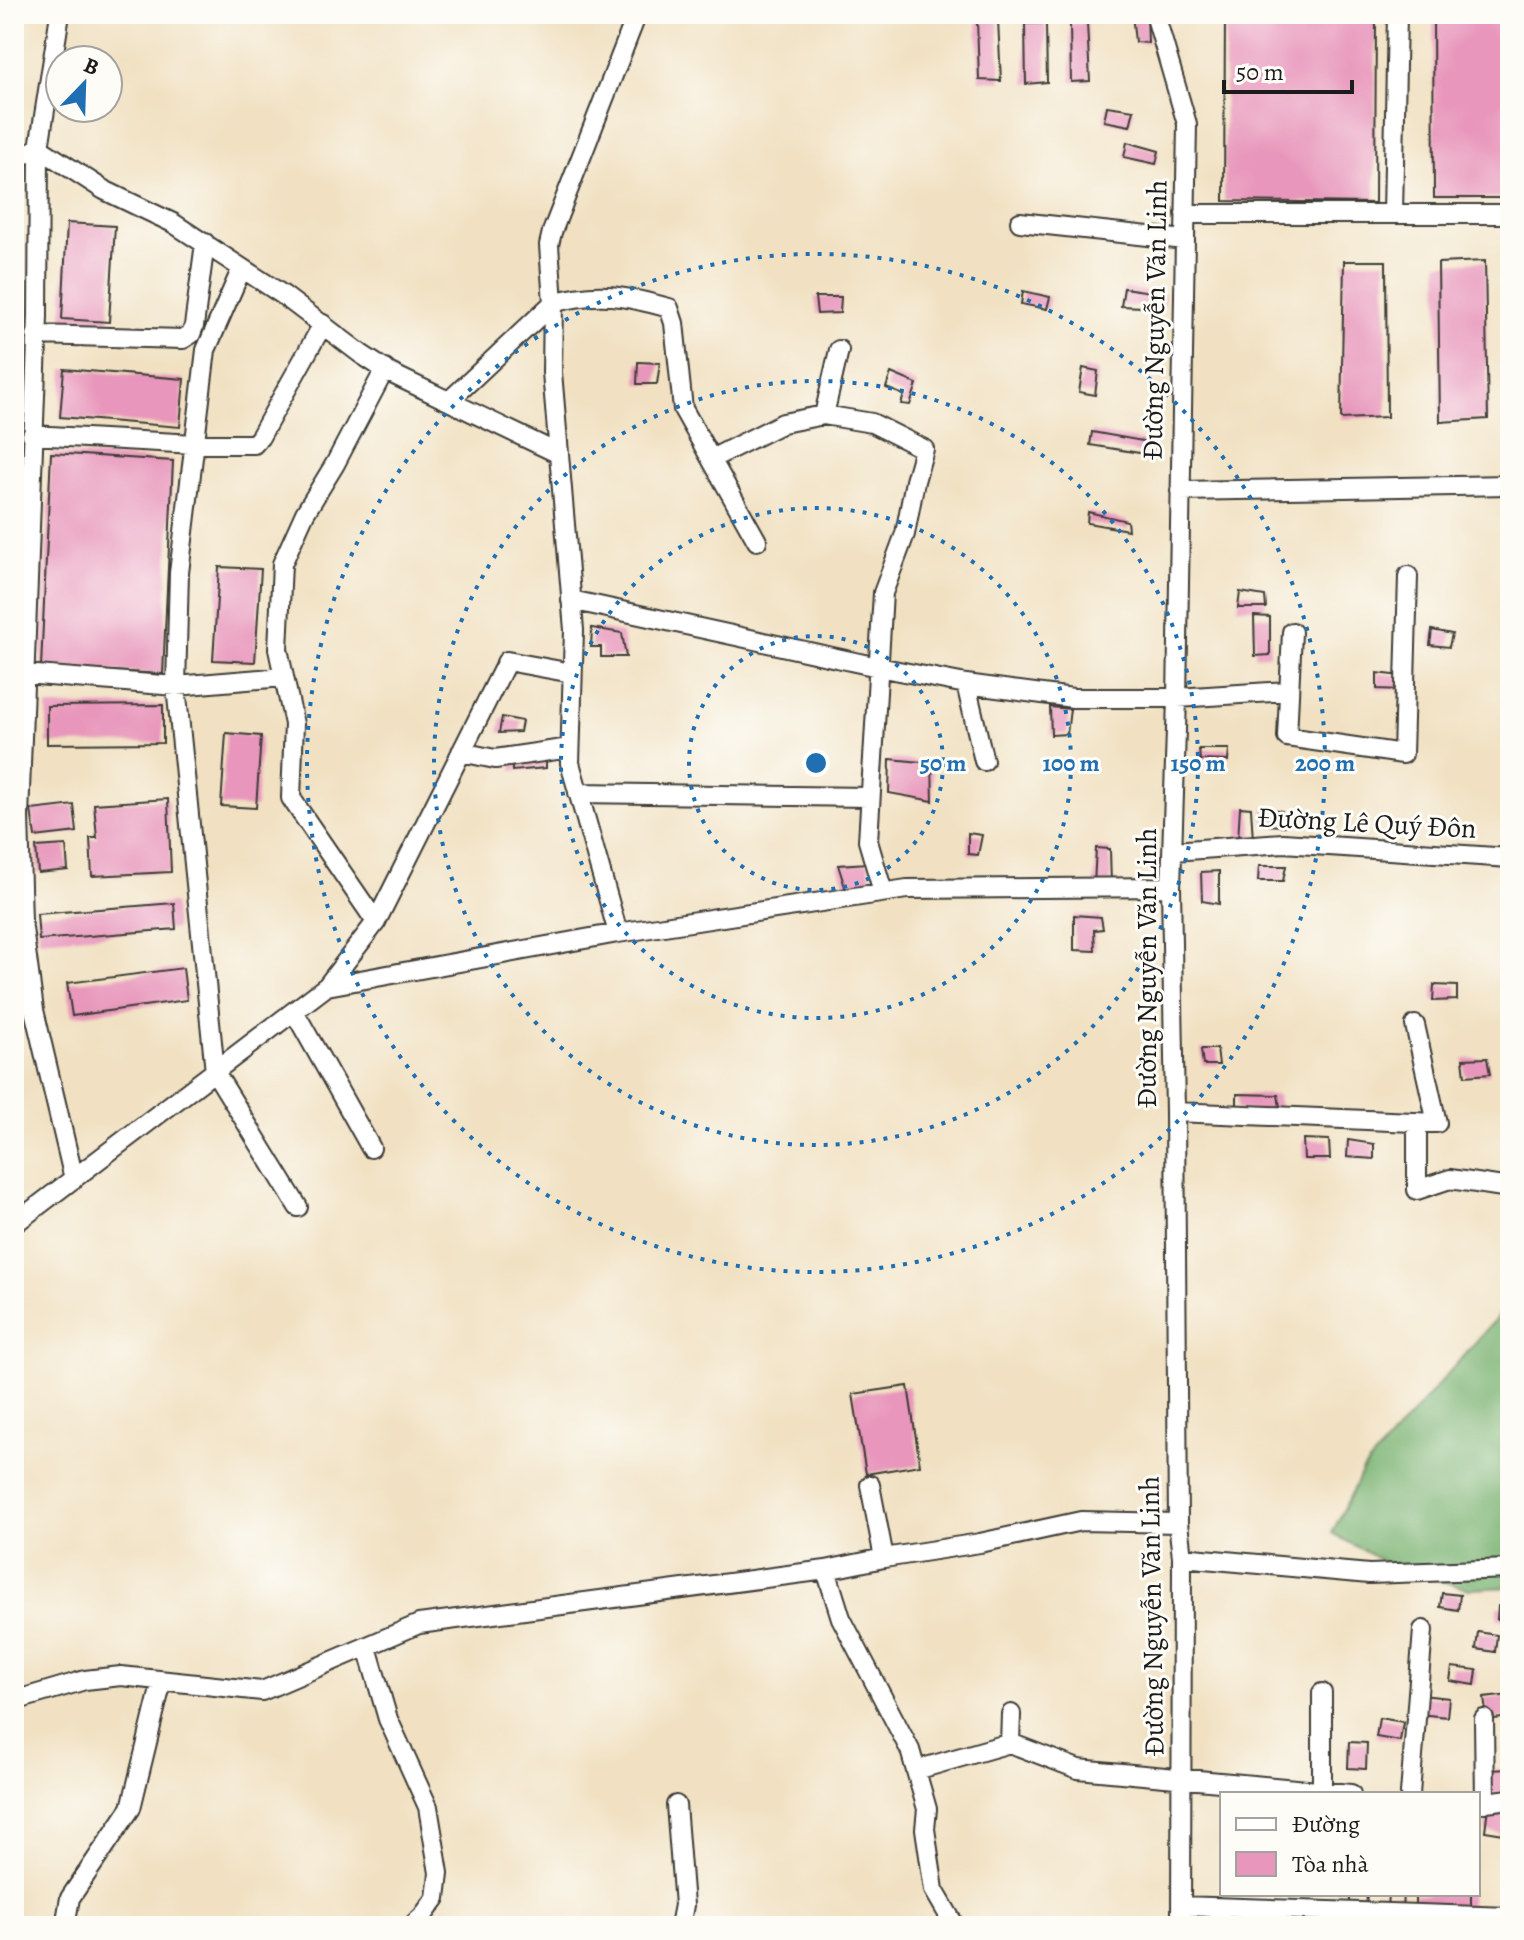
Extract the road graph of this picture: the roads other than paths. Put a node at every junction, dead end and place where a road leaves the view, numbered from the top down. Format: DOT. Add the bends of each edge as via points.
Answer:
graph roads {
  1 [pos="60,14"];
  2 [pos="637,14"];
  3 [pos="1155,14"];
  4 [pos="1397,14"];
  5 [pos="39,148"];
  6 [pos="14,159"];
  7 [pos="1185,214"];
  8 [pos="1393,214"];
  9 [pos="1510,214"];
  10 [pos="1020,222"];
  11 [pos="1185,240"];
  12 [pos="205,243"];
  13 [pos="242,268"];
  14 [pos="553,303"];
  15 [pos="323,324"];
  16 [pos="36,335"];
  17 [pos="839,350"];
  18 [pos="385,369"];
  19 [pos="449,401"];
  20 [pos="824,415"];
  21 [pos="32,435"];
  22 [pos="195,444"];
  23 [pos="559,454"];
  24 [pos="711,459"];
  25 [pos="1510,485"];
  26 [pos="1180,491"];
  27 [pos="757,541"];
  28 [pos="1408,576"];
  29 [pos="571,600"];
  30 [pos="1292,632"];
  31 [pos="878,667"];
  32 [pos="572,673"];
  33 [pos="24,674"];
  34 [pos="284,677"];
  35 [pos="966,684"];
  36 [pos="176,686"];
  37 [pos="1287,691"];
  38 [pos="1177,698"];
  39 [pos="570,748"];
  40 [pos="461,752"];
  41 [pos="984,761"];
  42 [pos="578,793"];
  43 [pos="870,797"];
  44 [pos="1173,851"];
  45 [pos="1510,858"];
  46 [pos="1171,887"];
  47 [pos="883,892"];
  48 [pos="376,922"];
  49 [pos="618,933"];
  50 [pos="327,986"];
  51 [pos="294,1011"];
  52 [pos="1415,1025"];
  53 [pos="215,1072"];
  54 [pos="1175,1112"];
  55 [pos="1417,1122"];
  56 [pos="371,1148"];
  57 [pos="74,1179"];
  58 [pos="1508,1187"];
  59 [pos="298,1207"];
  60 [pos="14,1224"];
  61 [pos="870,1485"];
  62 [pos="1178,1523"];
  63 [pos="1182,1557"];
  64 [pos="884,1558"];
  65 [pos="1510,1569"];
  66 [pos="826,1570"];
  67 [pos="1423,1630"];
  68 [pos="367,1647"];
  69 [pos="162,1681"];
  70 [pos="1322,1693"];
  71 [pos="14,1701"];
  72 [pos="1011,1714"];
  73 [pos="1484,1719"];
  74 [pos="1010,1743"];
  75 [pos="916,1770"];
  76 [pos="1182,1780"];
  77 [pos="1322,1790"];
  78 [pos="1336,1792"];
  79 [pos="1410,1792"];
  80 [pos="1510,1799"];
  81 [pos="1482,1803"];
  82 [pos="676,1805"];
  83 [pos="1407,1896"];
  84 [pos="1181,1906"];
  85 [pos="1407,1914"];
  86 [pos="1510,1917"];
  87 [pos="65,1926"];
  88 [pos="412,1926"];
  89 [pos="680,1926"];
  90 [pos="952,1926"];
  91 [pos="1181,1926"];
  1 -- 5 [label="street"];
  2 -- 14 [label="street" via="552,232"];
  3 -- 7 [label="street, Đường Nguyễn Văn Linh" via="1187,124"];
  4 -- 8 [label="street"];
  5 -- 6 [label="street"];
  5 -- 12 [label="street" via="104,190"];
  5 -- 16 [label="street"];
  7 -- 8 [label="street"];
  7 -- 11 [label="street, Đường Nguyễn Văn Linh"];
  8 -- 9 [label="street"];
  10 -- 11 [label="street"];
  11 -- 26 [label="street, Đường Nguyễn Văn Linh"];
  12 -- 13 [label="street"];
  12 -- 16 [label="street" via="194,326 183,339"];
  13 -- 15 [label="street"];
  13 -- 22 [label="street" via="206,350"];
  14 -- 19 [label="street"];
  14 -- 23 [label="street"];
  14 -- 24 [label="street" via="579,295 623,295 669,308 683,409"];
  15 -- 18 [label="street"];
  15 -- 22 [label="street" via="254,444"];
  16 -- 21 [label="street"];
  17 -- 20 [label="street"];
  18 -- 19 [label="street"];
  18 -- 34 [label="street" via="282,564 278,649"];
  19 -- 23 [label="street"];
  20 -- 24 [label="street" via="783,423"];
  20 -- 31 [label="street" via="872,423 924,449 905,534 883,593"];
  21 -- 22 [label="street"];
  21 -- 33 [label="street"];
  22 -- 36 [label="street" via="179,573"];
  23 -- 29 [label="street"];
  24 -- 27 [label="street"];
  25 -- 26 [label="street"];
  26 -- 38 [label="street, Đường Nguyễn Văn Linh"];
  28 -- 37 [label="street" via="1403,754 1287,737"];
  29 -- 31 [label="street"];
  29 -- 32 [label="street"];
  30 -- 37 [label="street"];
  31 -- 35 [label="street"];
  31 -- 43 [label="street"];
  32 -- 39 [label="street"];
  32 -- 40 [label="street" via="507,661"];
  33 -- 36 [label="street"];
  33 -- 57 [label="street" via="22,921 34,1010"];
  34 -- 36 [label="street"];
  34 -- 48 [label="street" via="294,724 291,798"];
  35 -- 38 [label="street" via="1073,698"];
  35 -- 41 [label="street"];
  36 -- 53 [label="street"];
  37 -- 38 [label="street"];
  38 -- 44 [label="street, Đường Nguyễn Văn Linh"];
  39 -- 40 [label="street" via="495,759"];
  39 -- 42 [label="street"];
  40 -- 48 [label="street"];
  42 -- 43 [label="street"];
  42 -- 49 [label="street"];
  43 -- 47 [label="street" via="868,841"];
  44 -- 45 [label="street, Đường Lê Quý Đôn" via="1283,843"];
  44 -- 46 [label="street, Đường Nguyễn Văn Linh"];
  46 -- 47 [label="street"];
  46 -- 54 [label="street, Đường Nguyễn Văn Linh"];
  47 -- 49 [label="street"];
  48 -- 50 [label="street"];
  49 -- 50 [label="street"];
  50 -- 51 [label="street"];
  51 -- 53 [label="street"];
  51 -- 56 [label="street"];
  52 -- 55 [label="street" via="1437,1123"];
  53 -- 57 [label="street"];
  53 -- 59 [label="street"];
  54 -- 55 [label="street"];
  54 -- 62 [label="street, Đường Nguyễn Văn Linh"];
  55 -- 58 [label="street" via="1417,1190 1450,1179"];
  57 -- 60 [label="street"];
  61 -- 64 [label="street"];
  62 -- 63 [label="street, Đường Nguyễn Văn Linh"];
  62 -- 64 [label="street" via="1081,1521"];
  63 -- 65 [label="street" via="1369,1574"];
  63 -- 76 [label="street, Đường Nguyễn Văn Linh"];
  64 -- 66 [label="street"];
  66 -- 68 [label="street" via="419,1624"];
  66 -- 75 [label="street" via="841,1618"];
  67 -- 79 [label="street"];
  68 -- 69 [label="street" via="262,1691"];
  68 -- 88 [label="street" via="388,1719 428,1807 439,1873 436,1898"];
  69 -- 71 [label="street" via="121,1676 85,1680"];
  69 -- 87 [label="street" via="131,1808 70,1898"];
  70 -- 77 [label="street"];
  72 -- 74 [label="street"];
  73 -- 81 [label="street"];
  74 -- 75 [label="street"];
  74 -- 76 [label="street" via="1078,1769"];
  75 -- 90 [label="street" via="927,1809 934,1890"];
  76 -- 77 [label="street"];
  76 -- 84 [label="street, Đường Nguyễn Văn Linh"];
  77 -- 78 [label="street"];
  80 -- 81 [label="street"];
  82 -- 89 [label="street" via="684,1905"];
  83 -- 85 [label="street"];
  84 -- 85 [label="street"];
  84 -- 91 [label="street, Đường Nguyễn Văn Linh"];
  85 -- 86 [label="street"];
}
